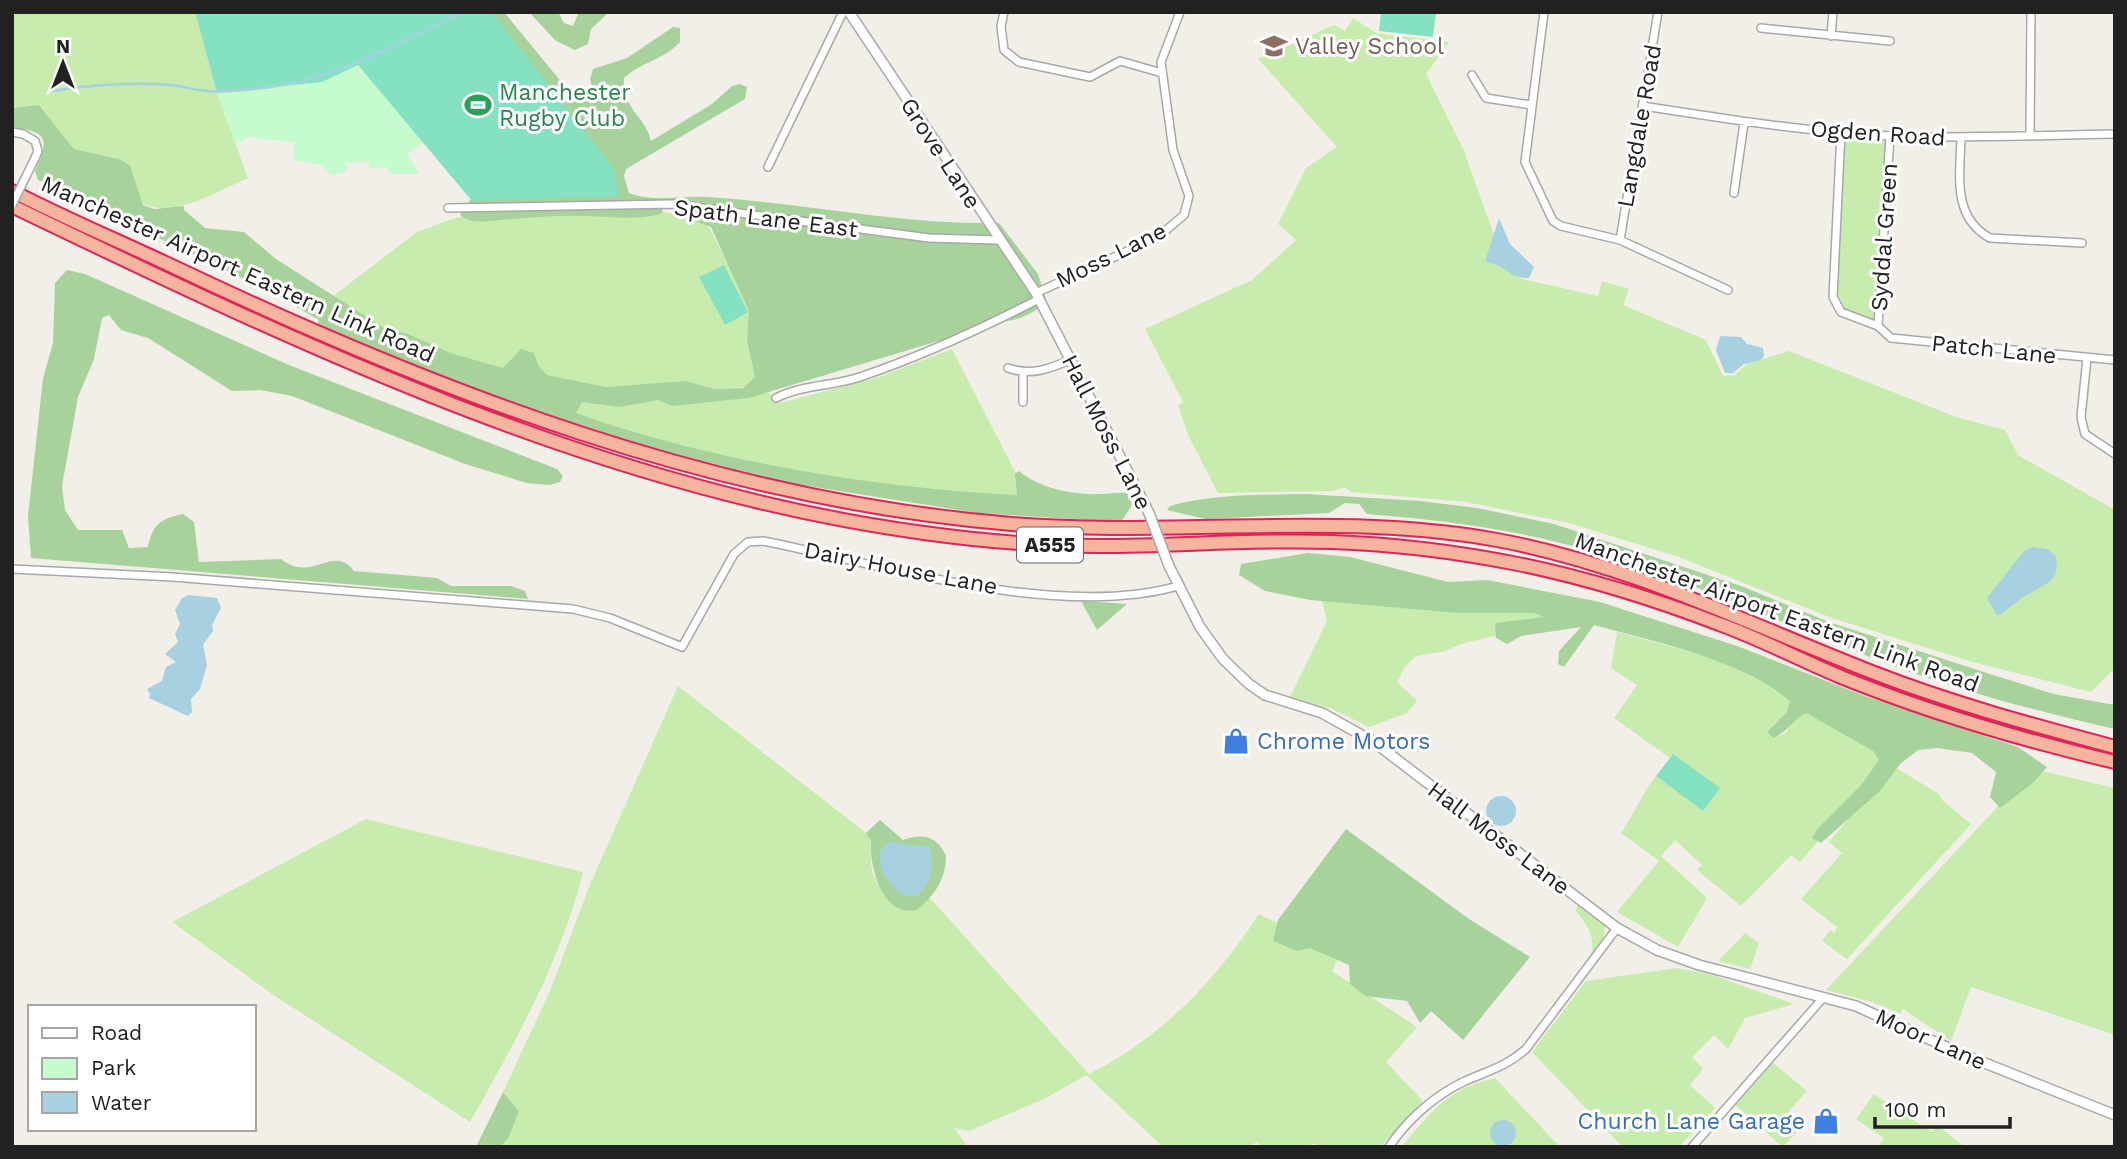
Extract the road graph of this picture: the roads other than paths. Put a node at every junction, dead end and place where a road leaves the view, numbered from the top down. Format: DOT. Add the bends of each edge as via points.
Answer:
graph roads {
  1 [pos="843,12"];
  2 [pos="849,12"];
  3 [pos="1004,12"];
  4 [pos="1180,12"];
  5 [pos="1544,12"];
  6 [pos="1658,12"];
  7 [pos="1833,12"];
  8 [pos="2031,12"];
  9 [pos="1761,28"];
  10 [pos="1831,36"];
  11 [pos="1890,41"];
  12 [pos="1162,73"];
  13 [pos="1472,75"];
  14 [pos="1531,105"];
  15 [pos="1643,106"];
  16 [pos="1744,123"];
  17 [pos="12,132"];
  18 [pos="1841,132"];
  19 [pos="2115,134"];
  20 [pos="2030,135"];
  21 [pos="1890,136"];
  22 [pos="1961,138"];
  23 [pos="768,167"];
  24 [pos="12,181"];
  25 [pos="12,191"];
  26 [pos="1734,193"];
  27 [pos="12,206"];
  28 [pos="448,208"];
  29 [pos="71,217"];
  30 [pos="998,240"];
  31 [pos="1620,240"];
  32 [pos="2082,243"];
  33 [pos="1728,290"];
  34 [pos="1037,296"];
  35 [pos="1878,326"];
  36 [pos="2087,358"];
  37 [pos="1070,360"];
  38 [pos="2115,360"];
  39 [pos="1008,368"];
  40 [pos="1023,373"];
  41 [pos="776,398"];
  42 [pos="1023,402"];
  43 [pos="2115,454"];
  44 [pos="12,569"];
  45 [pos="1178,586"];
  46 [pos="2115,747"];
  47 [pos="2115,762"];
  48 [pos="1617,928"];
  49 [pos="1823,998"];
  50 [pos="2115,1115"];
  51 [pos="1389,1147"];
  52 [pos="1692,1147"];
  1 -- 23 [label="street"];
  2 -- 30 [label="street, Grove Lane"];
  3 -- 12 [label="street" via="1004,50 1020,62 1090,77 1120,61"];
  4 -- 12 [label="street, Moss Lane" via="1161,62"];
  5 -- 14 [label="street"];
  6 -- 15 [label="street, Langdale Road"];
  7 -- 10 [label="street"];
  8 -- 20 [label="street"];
  9 -- 10 [label="street"];
  10 -- 11 [label="street"];
  12 -- 34 [label="street, Moss Lane" via="1173,150 1189,196 1184,215 1158,237"];
  13 -- 14 [label="street" via="1486,98"];
  14 -- 31 [label="street" via="1525,162 1553,221"];
  15 -- 16 [label="street, Ogden Road"];
  15 -- 31 [label="street, Langdale Road"];
  16 -- 18 [label="street, Ogden Road"];
  16 -- 26 [label="street"];
  17 -- 27 [label="street, bridge" via="35,141 38,151"];
  18 -- 21 [label="street, Ogden Road"];
  18 -- 35 [label="street, Syddal Green" via="1833,297 1841,312"];
  19 -- 20 [label="street, Ogden Road"];
  20 -- 22 [label="street, Ogden Road"];
  21 -- 22 [label="street, Ogden Road"];
  21 -- 35 [label="street, Syddal Green"];
  22 -- 32 [label="street" via="1962,205 1977,230 1990,238"];
  24 -- 29 [label="highway"];
  25 -- 29 [label="highway, Manchester Airport Eastern Link Road / A555"];
  27 -- 47 [label="highway, Manchester Airport Eastern Link Road / A555" via="340,360 528,432 735,495 871,525 1012,542 1096,546 1329,542 1513,563 1665,604 1913,704"];
  28 -- 30 [label="street, Spath Lane East" via="672,205 929,238"];
  29 -- 46 [label="highway, Manchester Airport Eastern Link Road / A555" via="395,365 545,421 717,473 833,500 1012,524 1391,527 1497,540 1658,587 1880,675"];
  30 -- 34 [label="street, Grove Lane"];
  31 -- 33 [label="street"];
  34 -- 37 [label="street, Hall Moss Lane"];
  34 -- 41 [label="street, Moss Lane" via="949,343 897,364"];
  35 -- 36 [label="street, Patch Lane" via="1891,338"];
  36 -- 38 [label="street, Patch Lane"];
  36 -- 43 [label="street" via="2081,417 2085,434"];
  37 -- 40 [label="street" via="1047,370"];
  37 -- 45 [label="street, Hall Moss Lane, bridge" via="1149,513"];
  39 -- 40 [label="street"];
  40 -- 42 [label="street"];
  44 -- 45 [label="street, Dairy House Lane" via="573,609 610,618 682,647 734,554 748,542 763,541 964,583 1048,594 1129,595"];
  45 -- 48 [label="street, Hall Moss Lane" via="1215,648 1249,684 1265,695 1322,713 1374,741"];
  48 -- 49 [label="street, Hall Moss Lane" via="1657,950 1699,965"];
  48 -- 51 [label="street" via="1524,1051 1508,1065 1446,1091 1415,1116"];
  49 -- 50 [label="street, Moor Lane" via="1856,1006"];
  49 -- 52 [label="street"];
}
